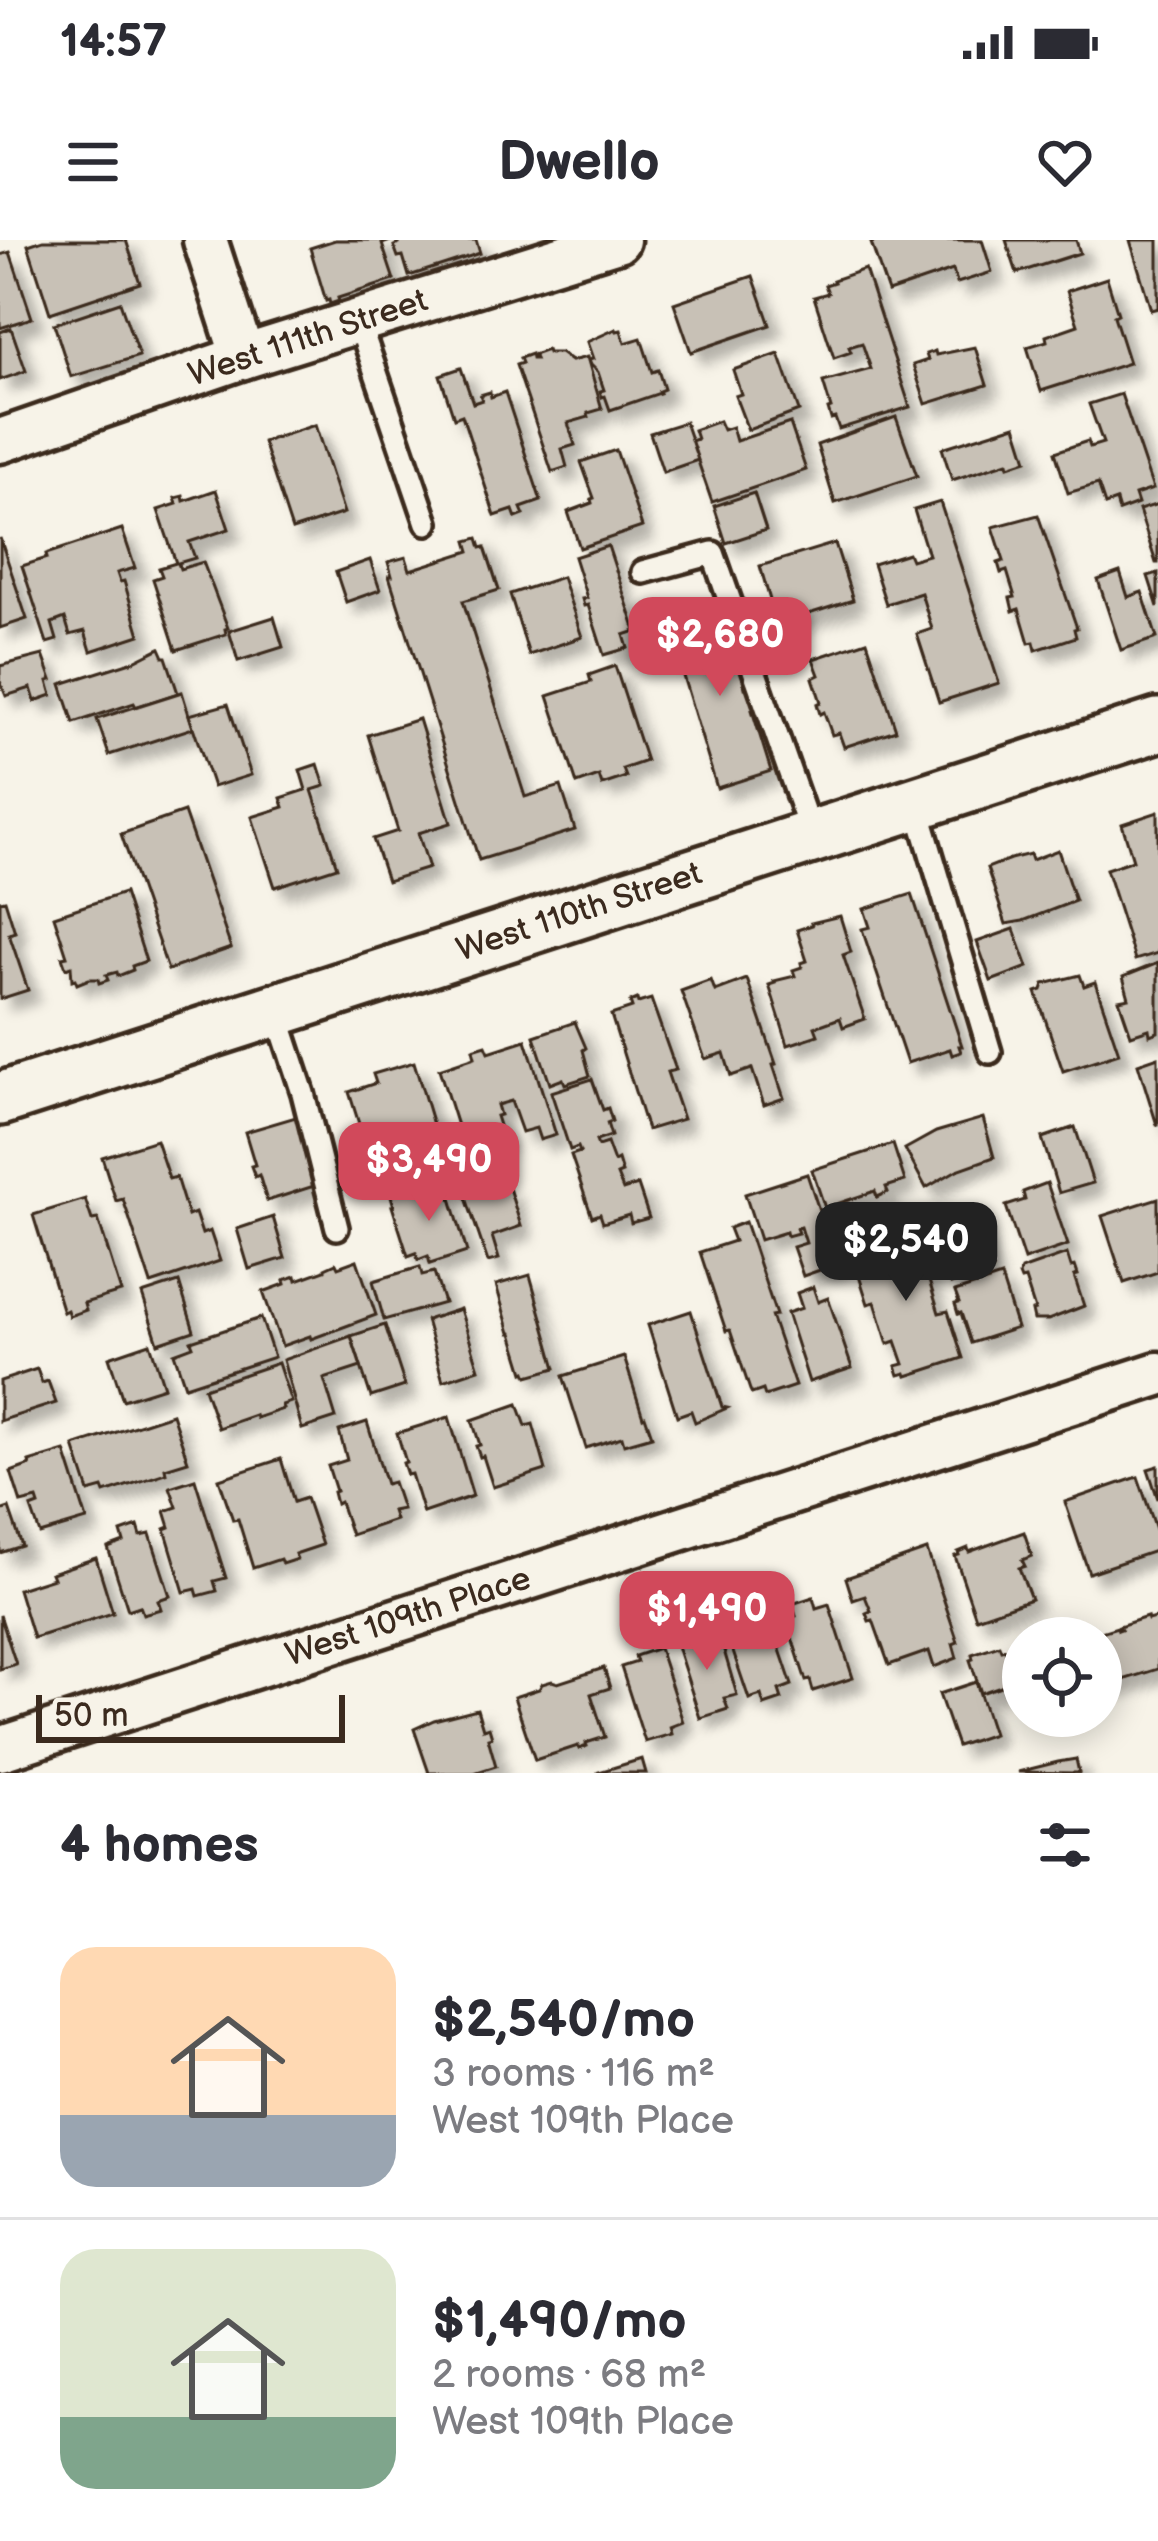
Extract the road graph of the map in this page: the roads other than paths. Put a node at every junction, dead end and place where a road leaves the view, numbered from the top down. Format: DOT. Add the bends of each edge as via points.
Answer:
graph roads {
  1 [pos="206,240"];
  2 [pos="618,240"];
  3 [pos="572,247"];
  4 [pos="359,323"];
  5 [pos="243,357"];
  6 [pos="0,441"];
  7 [pos="427,523"];
  8 [pos="644,572"];
  9 [pos="1158,725"];
  10 [pos="916,803"];
  11 [pos="812,837"];
  12 [pos="276,1010"];
  13 [pos="990,1052"];
  14 [pos="0,1100"];
  15 [pos="338,1228"];
  16 [pos="1158,1374"];
  17 [pos="0,1750"];
  1 -- 5 [label="street"];
  2 -- 3 [label="street, West 111th Street"];
  3 -- 4 [label="street, West 111th Street"];
  4 -- 5 [label="street, West 111th Street"];
  4 -- 7 [label="lane"];
  5 -- 6 [label="street, West 111th Street"];
  8 -- 11 [label="lane" via="713,553"];
  9 -- 10 [label="street, West 110th Street"];
  10 -- 11 [label="street, West 110th Street"];
  10 -- 13 [label="lane"];
  11 -- 12 [label="street, West 110th Street"];
  12 -- 14 [label="street, West 110th Street"];
  12 -- 15 [label="lane"];
  16 -- 17 [label="street, West 109th Place"];
}
